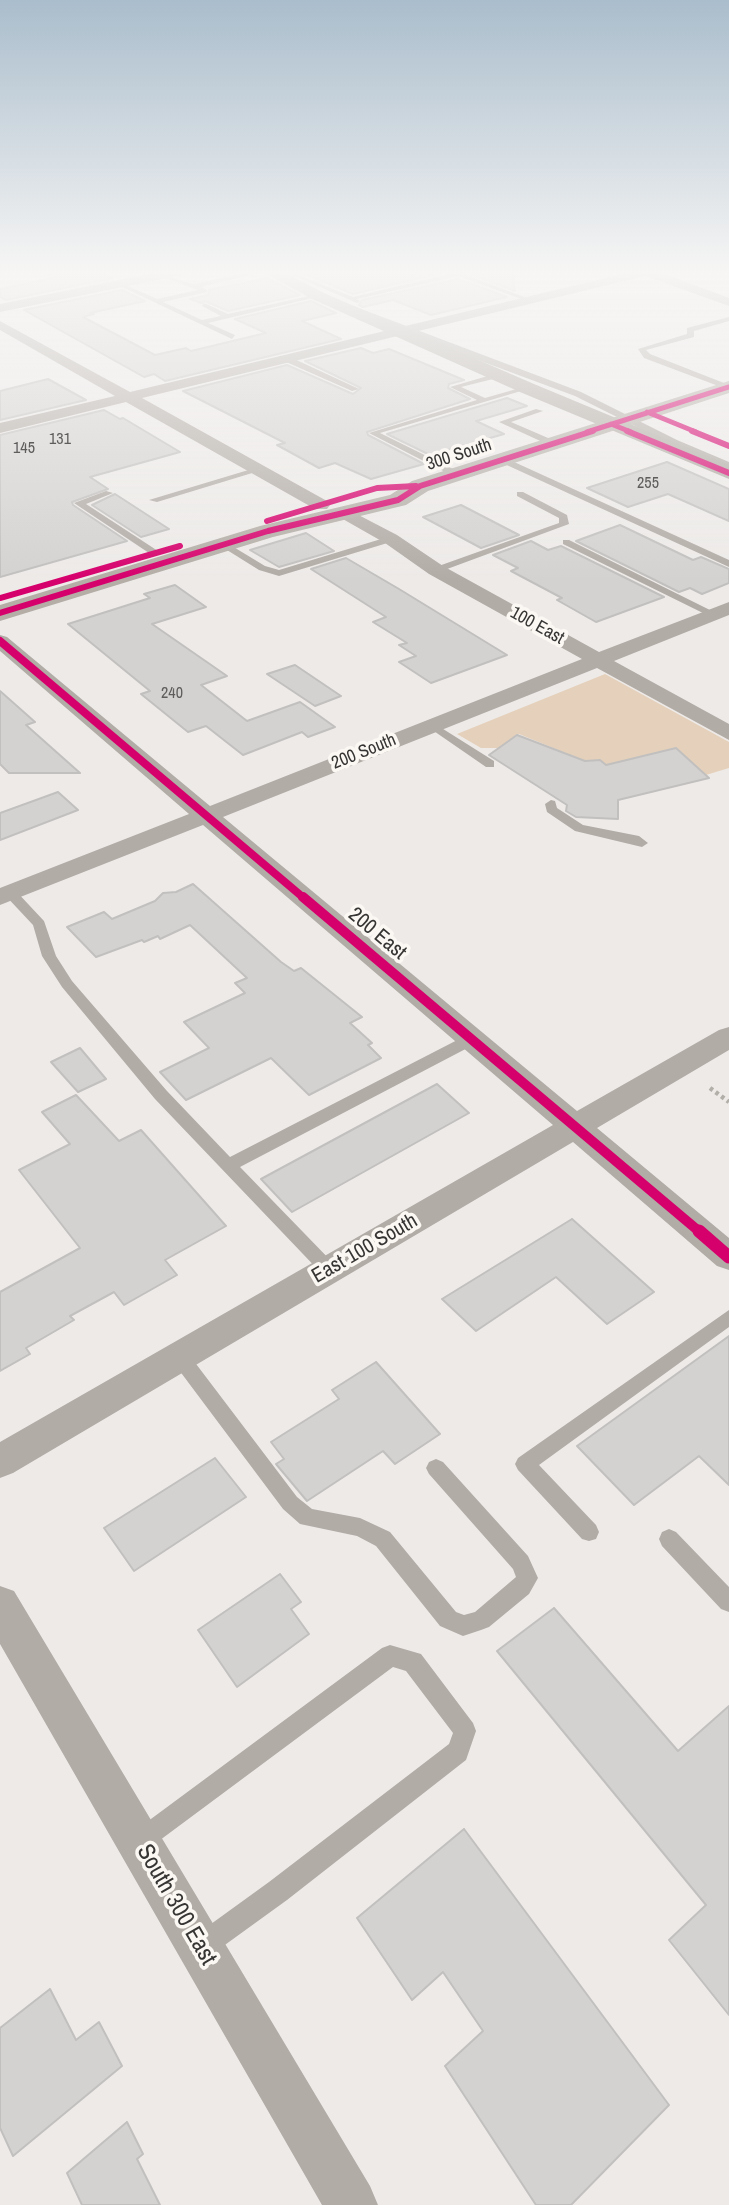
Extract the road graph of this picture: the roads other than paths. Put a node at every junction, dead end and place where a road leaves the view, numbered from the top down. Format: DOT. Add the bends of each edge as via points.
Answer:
graph roads {
  1 [pos="88,374"];
  2 [pos="225,374"];
  3 [pos="320,374"];
  4 [pos="524,374"];
  5 [pos="693,374"];
  6 [pos="498,375"];
  7 [pos="527,388"];
  8 [pos="729,388"];
  9 [pos="355,390"];
  10 [pos="129,397"];
  11 [pos="484,400"];
  12 [pos="539,411"];
  13 [pos="630,418"];
  14 [pos="0,428"];
  15 [pos="552,443"];
  16 [pos="729,446"];
  17 [pos="501,460"];
  18 [pos="729,463"];
  19 [pos="258,470"];
  20 [pos="729,473"];
  21 [pos="456,474"];
  22 [pos="420,486"];
  23 [pos="109,493"];
  24 [pos="520,495"];
  25 [pos="154,500"];
  26 [pos="321,505"];
  27 [pos="347,514"];
  28 [pos="391,539"];
  29 [pos="566,542"];
  30 [pos="224,545"];
  31 [pos="155,553"];
  32 [pos="729,564"];
  33 [pos="436,570"];
  34 [pos="0,598"];
  35 [pos="721,611"];
  36 [pos="0,613"];
  37 [pos="0,641"];
  38 [pos="597,660"];
  39 [pos="432,725"];
  40 [pos="729,733"];
  41 [pos="490,764"];
  42 [pos="551,804"];
  43 [pos="206,815"];
  44 [pos="642,843"];
  45 [pos="5,895"];
  46 [pos="729,1037"];
  47 [pos="471,1039"];
  48 [pos="576,1127"];
  49 [pos="229,1166"];
  50 [pos="729,1257"];
  51 [pos="329,1270"];
  52 [pos="729,1317"];
  53 [pos="180,1357"];
  54 [pos="0,1461"];
  55 [pos="436,1468"];
  56 [pos="589,1532"];
  57 [pos="669,1539"];
  58 [pos="729,1602"];
  59 [pos="0,1605"];
  60 [pos="139,1842"];
  61 [pos="200,1947"];
  62 [pos="351,2205"];
  1 -- 10 [label="street"];
  2 -- 10 [label="street"];
  3 -- 9 [label="lane"];
  4 -- 13 [label="highway"];
  5 -- 8 [label="lane"];
  6 -- 7 [label="highway"];
  6 -- 11 [label="lane" via="454,387"];
  7 -- 11 [label="lane"];
  7 -- 13 [label="highway"];
  8 -- 13 [label="main road, 300 South"];
  10 -- 14 [label="street"];
  10 -- 19 [label="street"];
  11 -- 21 [label="lane" via="373,433"];
  12 -- 15 [label="lane" via="503,422"];
  13 -- 15 [label="main road, 300 South"];
  13 -- 16 [label="highway"];
  13 -- 18 [label="lane"];
  13 -- 20 [label="highway"];
  15 -- 17 [label="main road, 300 South"];
  17 -- 21 [label="main road, 300 South"];
  17 -- 32 [label="lane"];
  19 -- 25 [label="lane"];
  19 -- 26 [label="street"];
  21 -- 22 [label="main road, 300 South"];
  22 -- 26 [label="main road, 300 South" via="377,488"];
  22 -- 27 [label="main road, 300 South" via="398,499"];
  23 -- 31 [label="lane" via="79,503"];
  24 -- 33 [label="lane" via="564,517 564,524"];
  26 -- 31 [label="main road, 300 South"];
  27 -- 28 [label="street, 100 East"];
  27 -- 30 [label="main road, 300 South"];
  28 -- 30 [label="lane" via="279,573"];
  28 -- 33 [label="street, 100 East"];
  29 -- 35 [label="lane"];
  30 -- 36 [label="main road, 300 South"];
  31 -- 34 [label="main road, 300 South"];
  33 -- 38 [label="street, 100 East"];
  35 -- 38 [label="street, 200 South"];
  37 -- 43 [label="street, 200 East"];
  38 -- 39 [label="street, 200 South"];
  38 -- 40 [label="street, 100 East"];
  39 -- 41 [label="lane"];
  39 -- 43 [label="street, 200 South"];
  42 -- 44 [label="lane" via="551,810 579,828"];
  43 -- 45 [label="street, 200 South"];
  43 -- 47 [label="street, 200 East"];
  45 -- 49 [label="lane" via="39,923 49,956 67,984 161,1095"];
  46 -- 48 [label="street, East 100 South"];
  47 -- 48 [label="street, 200 East"];
  47 -- 49 [label="lane"];
  48 -- 50 [label="street, 200 East"];
  48 -- 51 [label="street, East 100 South"];
  49 -- 51 [label="lane"];
  51 -- 53 [label="street, East 100 South"];
  52 -- 56 [label="lane" via="525,1464"];
  53 -- 54 [label="street, East 100 South"];
  53 -- 55 [label="lane" via="290,1503 307,1517 360,1527 383,1539 447,1619 463,1626 481,1620 527,1578 521,1563"];
  57 -- 58 [label="lane"];
  59 -- 60 [label="street, South 300 East"];
  60 -- 61 [label="street, South 300 East"];
  60 -- 61 [label="lane" via="390,1656 413,1662 466,1731 458,1752"];
  61 -- 62 [label="street, South 300 East"];
}
